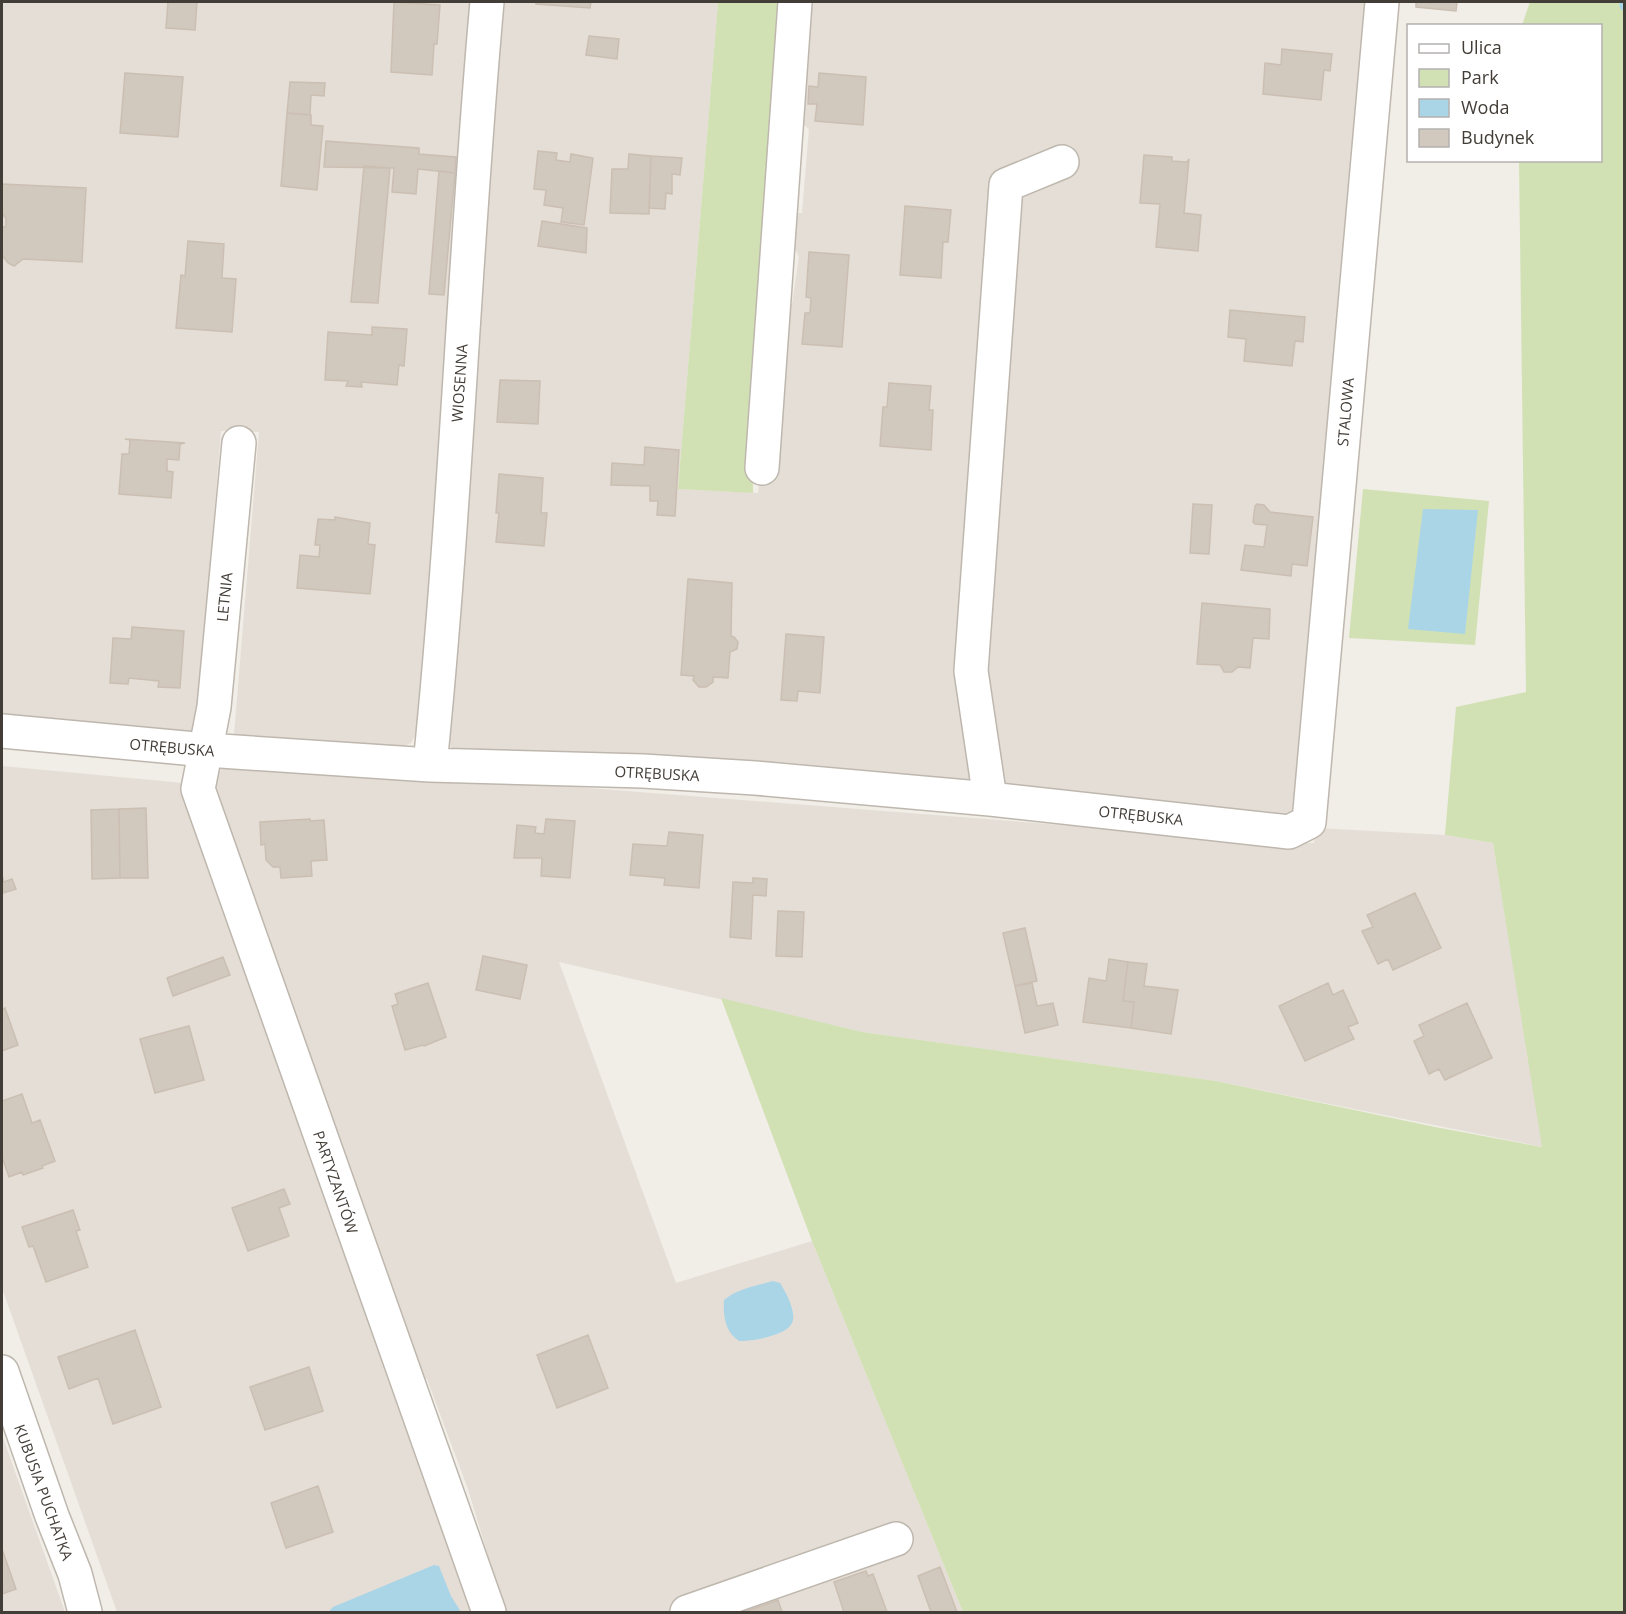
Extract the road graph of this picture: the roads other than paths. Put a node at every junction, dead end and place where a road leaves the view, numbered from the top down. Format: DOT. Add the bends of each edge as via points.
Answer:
graph roads {
  1 [pos="487,2"];
  2 [pos="795,2"];
  3 [pos="1382,2"];
  4 [pos="1062,162"];
  5 [pos="239,443"];
  6 [pos="762,468"];
  7 [pos="2,731"];
  8 [pos="206,750"];
  9 [pos="430,765"];
  10 [pos="990,799"];
  11 [pos="1309,822"];
  12 [pos="2,1372"];
  13 [pos="896,1539"];
  14 [pos="85,1612"];
  15 [pos="489,1612"];
  16 [pos="687,1612"];
  1 -- 9 [label="street, WIOSENNA" via="442,648"];
  2 -- 6 [label="street"];
  3 -- 11 [label="street, STALOWA"];
  4 -- 10 [label="street" via="1006,184 971,671"];
  5 -- 8 [label="street, LETNIA" via="214,707"];
  7 -- 8 [label="street, OTRĘBUSKA"];
  8 -- 9 [label="street, OTRĘBUSKA"];
  8 -- 15 [label="street, PARTYZANTÓW" via="198,789"];
  9 -- 10 [label="street, OTRĘBUSKA" via="643,771"];
  10 -- 11 [label="street, OTRĘBUSKA" via="1290,832"];
  12 -- 14 [label="street, KUBUSIA PUCHATKA"];
  13 -- 16 [label="street"];
}
